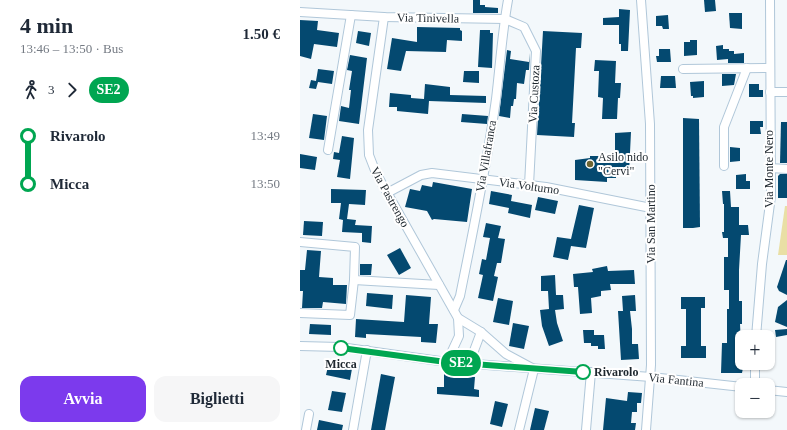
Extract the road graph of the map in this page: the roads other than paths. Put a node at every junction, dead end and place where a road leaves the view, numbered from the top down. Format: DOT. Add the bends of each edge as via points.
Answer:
graph roads {
  1 [pos="508,0"];
  2 [pos="641,0"];
  3 [pos="770,0"];
  4 [pos="300,12"];
  5 [pos="351,15"];
  6 [pos="384,17"];
  7 [pos="505,19"];
  8 [pos="747,68"];
  9 [pos="770,68"];
  10 [pos="683,69"];
  11 [pos="770,92"];
  12 [pos="787,92"];
  13 [pos="328,150"];
  14 [pos="724,166"];
  15 [pos="770,168"];
  16 [pos="787,169"];
  17 [pos="483,179"];
  18 [pos="529,185"];
  19 [pos="388,193"];
  20 [pos="651,208"];
  21 [pos="300,242"];
  22 [pos="354,280"];
  23 [pos="439,285"];
  24 [pos="454,310"];
  25 [pos="300,313"];
  26 [pos="458,318"];
  27 [pos="757,330"];
  28 [pos="480,332"];
  29 [pos="300,346"];
  30 [pos="367,350"];
  31 [pos="446,362"];
  32 [pos="469,364"];
  33 [pos="534,369"];
  34 [pos="591,372"];
  35 [pos="651,377"];
  36 [pos="735,387"];
  37 [pos="775,391"];
  38 [pos="787,392"];
  39 [pos="309,414"];
  40 [pos="306,430"];
  41 [pos="353,430"];
  42 [pos="519,430"];
  43 [pos="586,430"];
  44 [pos="646,430"];
  1 -- 7 [label="street, Via Villafranca"];
  2 -- 20 [label="street, Via San Martino" via="649,100"];
  3 -- 9 [label="street, Via Monte Nero"];
  4 -- 5 [label="street, Via Tinivella"];
  5 -- 6 [label="street, Via Tinivella"];
  5 -- 13 [label="street"];
  6 -- 7 [label="street, Via Tinivella"];
  6 -- 19 [label="street, Via Pastrengo" via="368,138 372,164"];
  7 -- 17 [label="street, Via Villafranca"];
  7 -- 18 [label="street, Via Custoza" via="524,27 536,51"];
  8 -- 9 [label="street"];
  8 -- 10 [label="street"];
  8 -- 14 [label="street" via="724,127"];
  9 -- 11 [label="street, Via Monte Nero"];
  11 -- 12 [label="street"];
  11 -- 15 [label="street, Via Monte Nero"];
  15 -- 16 [label="street"];
  15 -- 27 [label="street, Via Monte Nero" via="770,202"];
  17 -- 18 [label="street, Via Volturno"];
  17 -- 19 [label="street, Via Volturno" via="425,174"];
  17 -- 24 [label="street, Via Villafranca" via="460,296"];
  18 -- 20 [label="street, Via Volturno"];
  19 -- 23 [label="street, Via Pastrengo"];
  20 -- 35 [label="street, Via San Martino"];
  21 -- 22 [label="street" via="355,247"];
  22 -- 23 [label="street"];
  22 -- 25 [label="street" via="350,315"];
  23 -- 24 [label="street, Via Pastrengo"];
  24 -- 26 [label="street, Via Pastrengo"];
  26 -- 28 [label="street"];
  26 -- 31 [label="street, Via Pastrengo" via="459,336"];
  28 -- 32 [label="street"];
  28 -- 33 [label="street" via="506,354"];
  29 -- 30 [label="street, Via Fantina"];
  30 -- 31 [label="street, Via Fantina"];
  30 -- 41 [label="street"];
  31 -- 32 [label="street, Via Fantina"];
  32 -- 33 [label="street, Via Fantina"];
  33 -- 34 [label="street, Via Fantina"];
  33 -- 42 [label="street"];
  34 -- 35 [label="street, Via Fantina"];
  34 -- 43 [label="street"];
  35 -- 36 [label="street, Via Fantina"];
  35 -- 44 [label="street, Via San Martino"];
  37 -- 38 [label="street"];
  39 -- 40 [label="street"];
}
